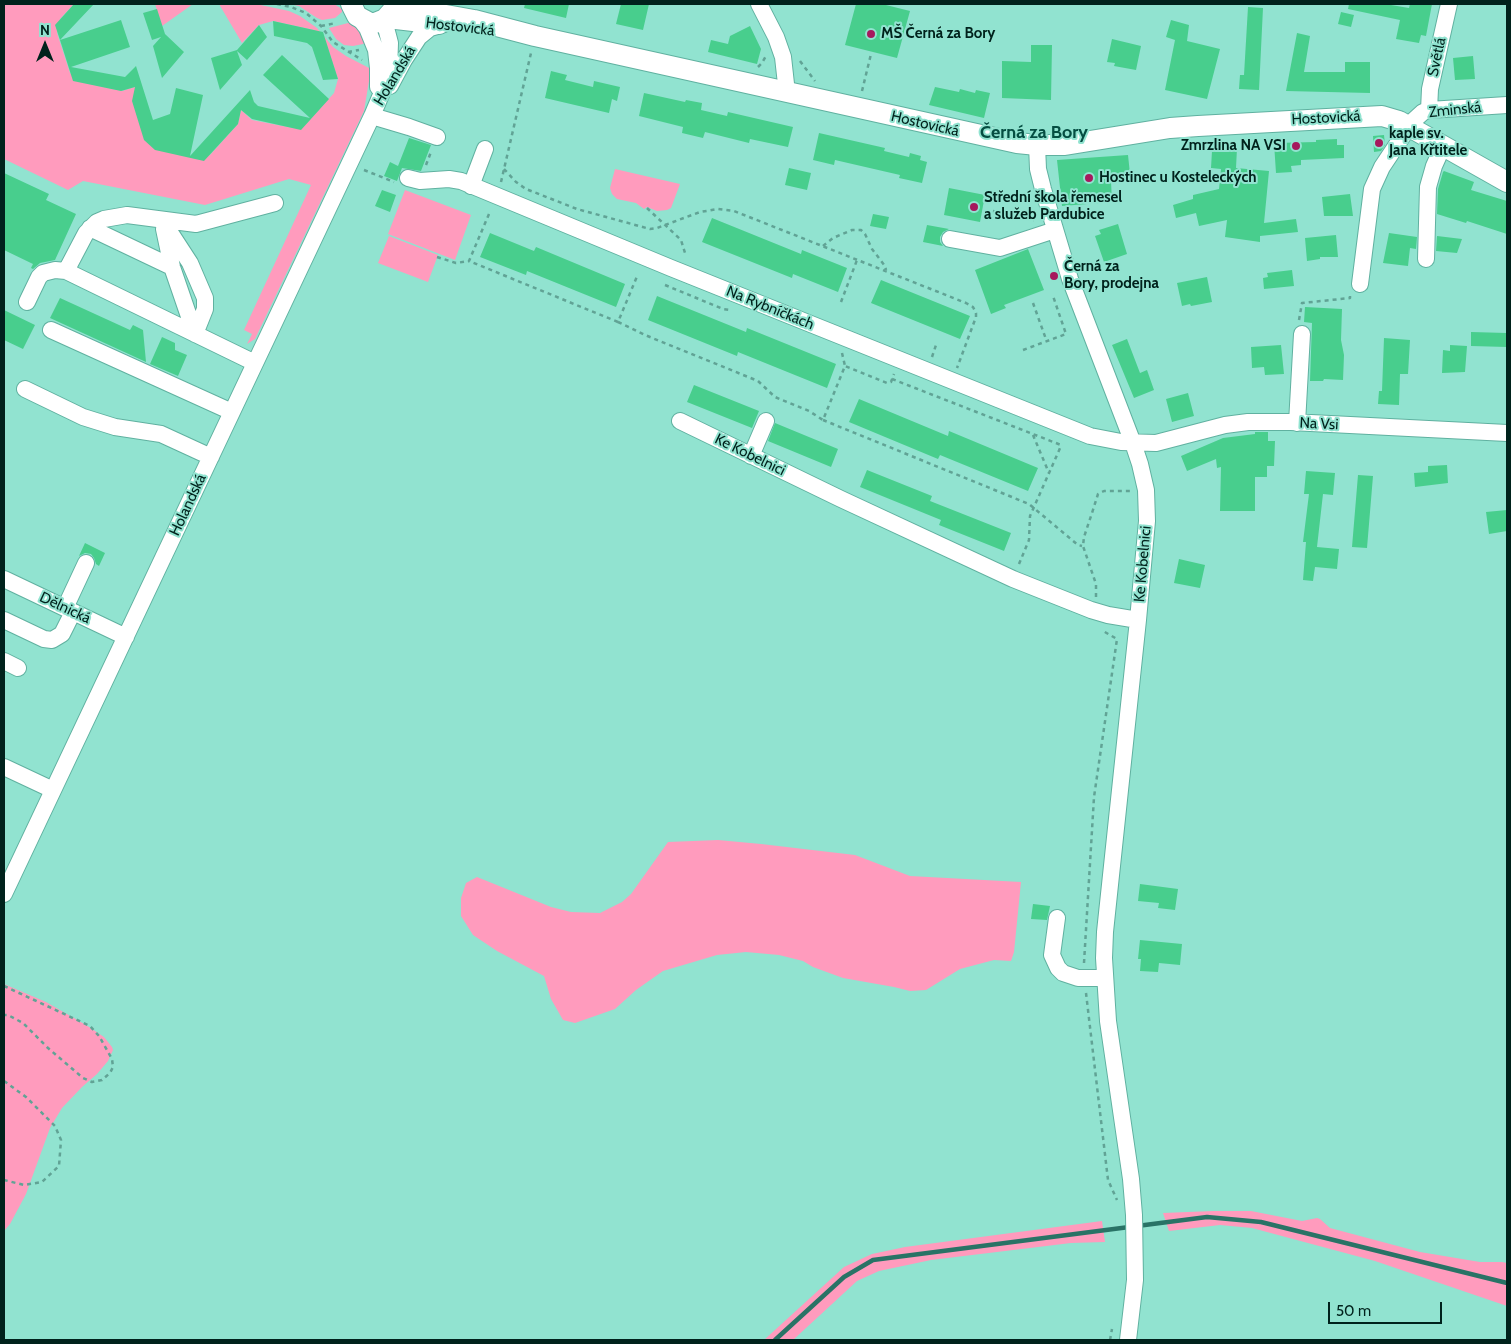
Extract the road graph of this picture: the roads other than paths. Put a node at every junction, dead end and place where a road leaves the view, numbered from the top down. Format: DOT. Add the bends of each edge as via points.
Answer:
graph roads {
  1 [pos="407,4"];
  2 [pos="759,4"];
  3 [pos="1449,4"];
  4 [pos="352,8"];
  5 [pos="388,14"];
  6 [pos="446,24"];
  7 [pos="535,36"];
  8 [pos="788,93"];
  9 [pos="1507,106"];
  10 [pos="1429,110"];
  11 [pos="372,116"];
  12 [pos="1409,126"];
  13 [pos="437,137"];
  14 [pos="1037,146"];
  15 [pos="1444,146"];
  16 [pos="485,148"];
  17 [pos="414,179"];
  18 [pos="1507,182"];
  19 [pos="471,186"];
  20 [pos="275,203"];
  21 [pos="162,220"];
  22 [pos="90,228"];
  23 [pos="1055,230"];
  24 [pos="950,240"];
  25 [pos="1426,259"];
  26 [pos="172,268"];
  27 [pos="66,272"];
  28 [pos="1355,287"];
  29 [pos="27,302"];
  30 [pos="51,330"];
  31 [pos="195,334"];
  32 [pos="1302,334"];
  33 [pos="256,363"];
  34 [pos="25,389"];
  35 [pos="232,412"];
  36 [pos="680,421"];
  37 [pos="766,421"];
  38 [pos="1297,423"];
  39 [pos="1507,433"];
  40 [pos="1133,443"];
  41 [pos="751,456"];
  42 [pos="211,457"];
  43 [pos="86,563"];
  44 [pos="5,582"];
  45 [pos="69,610"];
  46 [pos="4,620"];
  47 [pos="1138,620"];
  48 [pos="126,637"];
  49 [pos="4,767"];
  50 [pos="53,790"];
  51 [pos="7,877"];
  52 [pos="4,894"];
  53 [pos="1057,918"];
  54 [pos="1104,978"];
  55 [pos="1128,1340"];
  1 -- 7 [label="main road, Hostovická"];
  2 -- 8 [label="street" via="783,57"];
  3 -- 10 [label="street, Světlá" via="1430,89"];
  4 -- 5 [label="main road, Hostovická" via="370,23"];
  4 -- 11 [label="street, Holandská" via="367,28 378,68 377,97"];
  5 -- 6 [label="main road, Hostovická" via="396,19"];
  5 -- 11 [label="street, Holandská" via="389,71"];
  6 -- 7 [label="main road, Hostovická"];
  6 -- 11 [label="street, Holandská" via="430,28 419,37"];
  7 -- 8 [label="main road, Hostovická"];
  8 -- 14 [label="main road, Hostovická"];
  9 -- 10 [label="street, Zminská"];
  10 -- 12 [label="street, Zminská"];
  11 -- 13 [label="street"];
  11 -- 33 [label="street, Holandská"];
  12 -- 14 [label="main road, Hostovická" via="1375,115 1170,128 1080,143"];
  12 -- 15 [label="main road, Hostovická"];
  12 -- 28 [label="street" via="1382,167 1372,189"];
  14 -- 23 [label="street, Ke Kobelnici" via="1038,169"];
  15 -- 18 [label="main road, Hostovická"];
  15 -- 25 [label="street" via="1428,187"];
  16 -- 19 [label="street"];
  17 -- 19 [label="street, Na Rybníčkách" via="456,180"];
  19 -- 40 [label="street, Na Rybníčkách" via="1068,428 1090,436"];
  20 -- 21 [label="street" via="207,222"];
  21 -- 22 [label="street" via="119,216 104,219"];
  21 -- 26 [label="street"];
  21 -- 31 [label="street" via="190,263 204,298 206,309"];
  22 -- 26 [label="street"];
  22 -- 27 [label="street"];
  23 -- 24 [label="street" via="1000,248"];
  23 -- 40 [label="street, Ke Kobelnici" via="1070,279"];
  26 -- 31 [label="street"];
  27 -- 29 [label="street" via="55,270 39,277"];
  27 -- 31 [label="street"];
  30 -- 35 [label="street"];
  31 -- 33 [label="street"];
  32 -- 38 [label="street"];
  33 -- 35 [label="street, Holandská"];
  34 -- 42 [label="street" via="83,417 115,427 161,434"];
  35 -- 42 [label="street, Holandská"];
  36 -- 41 [label="street, Ke Kobelnici"];
  37 -- 41 [label="street"];
  38 -- 39 [label="street, Na Vsi"];
  38 -- 40 [label="street, Na Vsi" via="1248,422 1165,442"];
  40 -- 47 [label="street, Ke Kobelnici" via="1146,490 1147,521"];
  41 -- 47 [label="street, Ke Kobelnici" via="1013,579 1091,610"];
  42 -- 48 [label="street, Holandská"];
  43 -- 45 [label="street"];
  44 -- 45 [label="street, Dělnická"];
  45 -- 46 [label="street" via="62,634 52,640"];
  45 -- 48 [label="street, Dělnická"];
  47 -- 54 [label="street" via="1105,932"];
  48 -- 50 [label="street, Holandská"];
  49 -- 50 [label="street"];
  50 -- 51 [label="street, Holandská"];
  51 -- 52 [label="street, Holandská"];
  53 -- 54 [label="street" via="1052,954 1058,968 1078,978"];
  54 -- 55 [label="street" via="1134,1215 1135,1280"];
}
